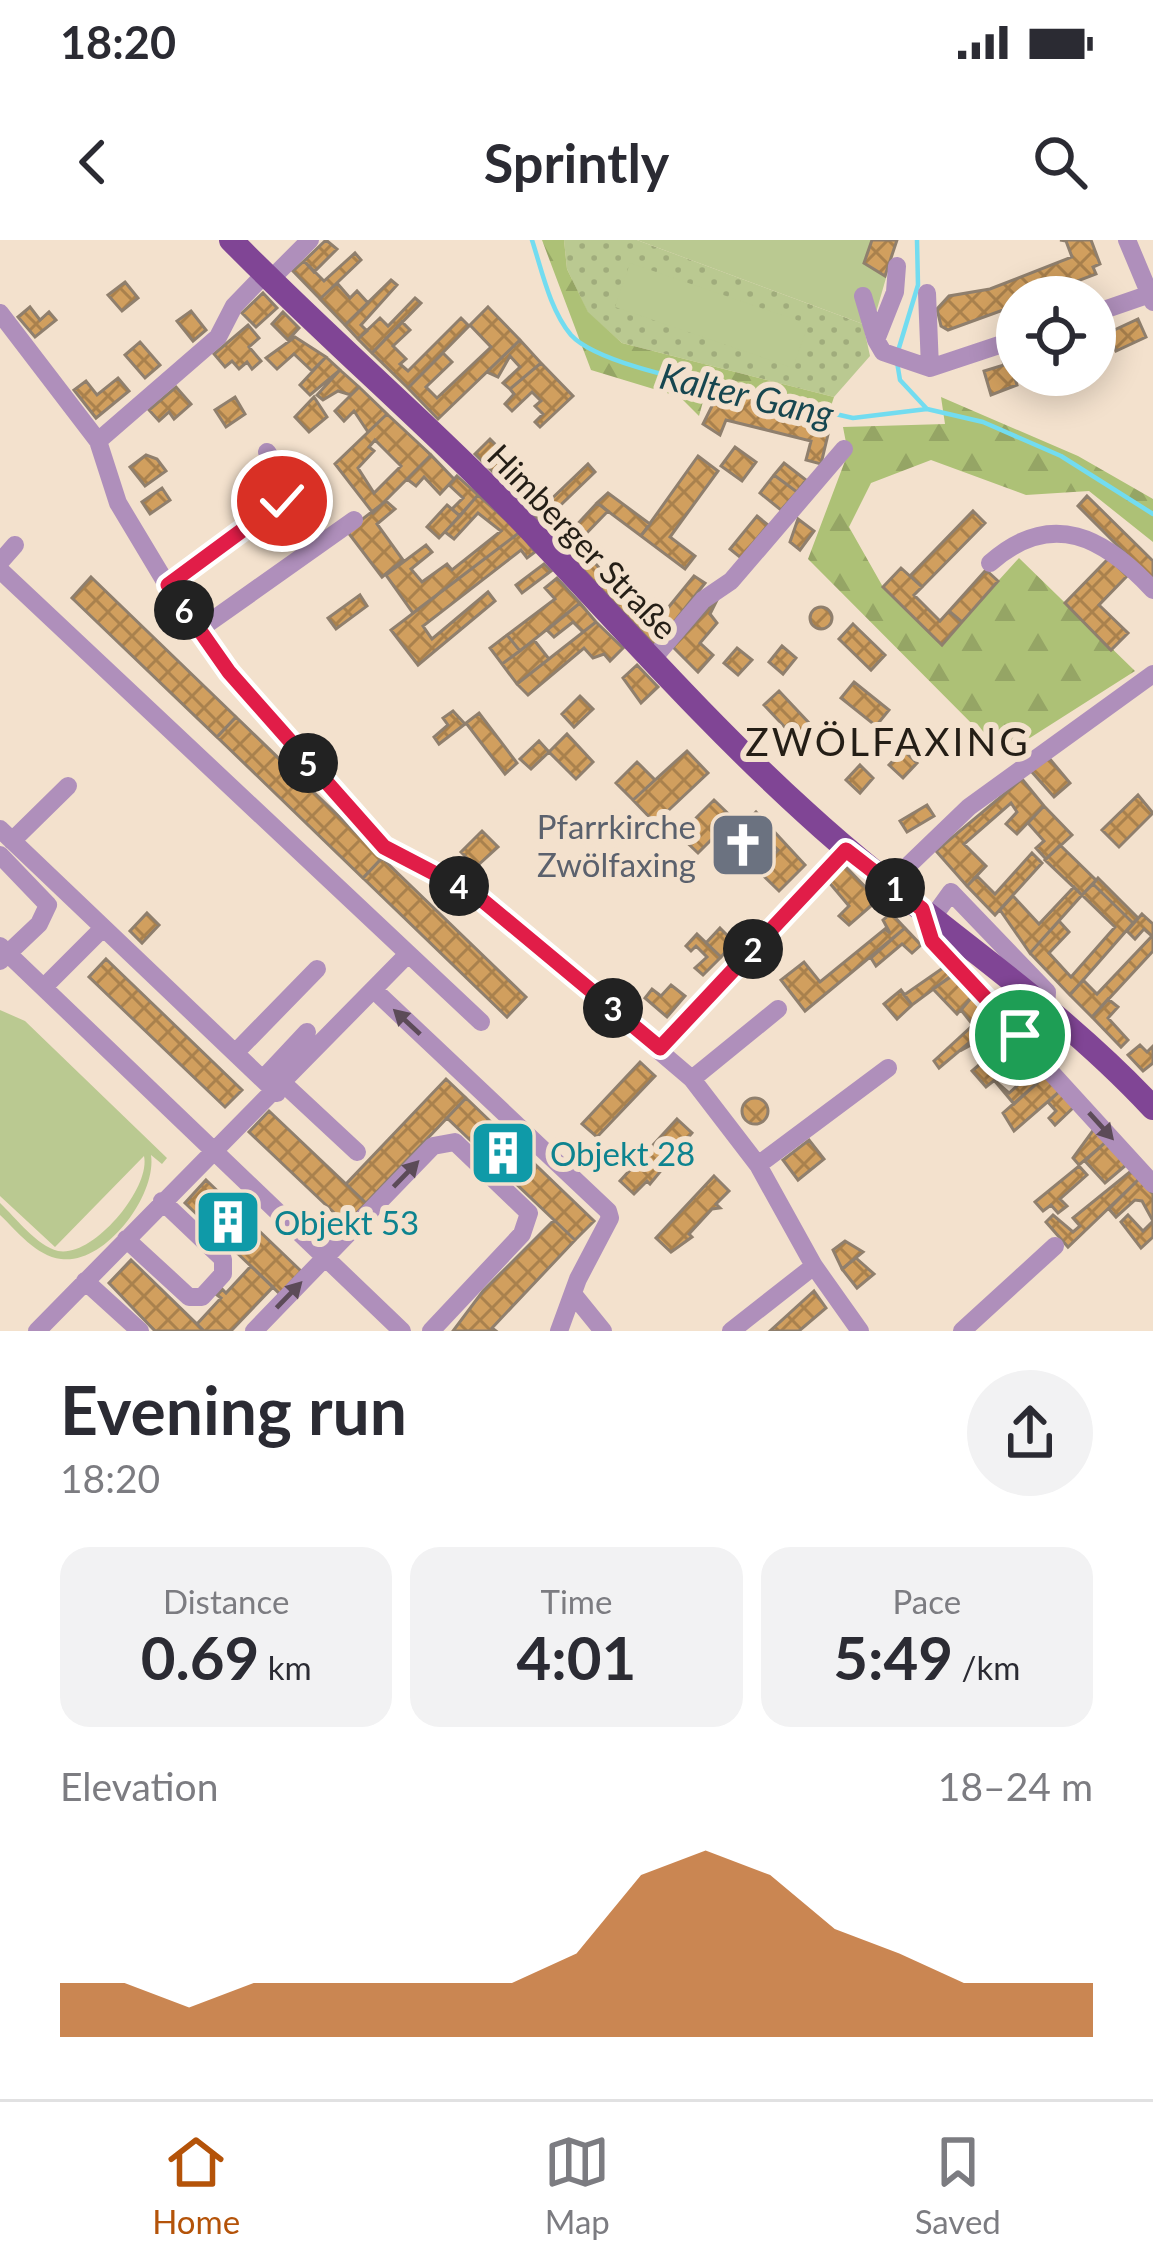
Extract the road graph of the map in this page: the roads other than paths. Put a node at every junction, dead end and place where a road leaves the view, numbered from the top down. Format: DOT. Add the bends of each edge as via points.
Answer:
graph roads {
  1 [pos="231,240"];
  2 [pos="310,240"];
  3 [pos="1127,240"];
  4 [pos="897,266"];
  5 [pos="268,277"];
  6 [pos="927,293"];
  7 [pos="863,296"];
  8 [pos="1152,297"];
  9 [pos="1116,307"];
  10 [pos="0,314"];
  11 [pos="996,346"];
  12 [pos="891,351"];
  13 [pos="930,368"];
  14 [pos="98,441"];
  15 [pos="844,449"];
  16 [pos="267,452"];
  17 [pos="354,520"];
  18 [pos="15,545"];
  19 [pos="990,563"];
  20 [pos="0,566"];
  21 [pos="168,585"];
  22 [pos="1153,590"];
  23 [pos="200,629"];
  24 [pos="651,661"];
  25 [pos="1153,674"];
  26 [pos="68,786"];
  27 [pos="4,842"];
  28 [pos="846,850"];
  29 [pos="889,884"];
  30 [pos="928,913"];
  31 [pos="102,929"];
  32 [pos="2,954"];
  33 [pos="408,954"];
  34 [pos="316,969"];
  35 [pos="44,987"];
  36 [pos="374,990"];
  37 [pos="1046,1006"];
  38 [pos="778,1009"];
  39 [pos="481,1022"];
  40 [pos="307,1032"];
  41 [pos="1020,1035"];
  42 [pos="660,1048"];
  43 [pos="235,1053"];
  44 [pos="888,1068"];
  45 [pos="692,1079"];
  46 [pos="275,1086"];
  47 [pos="1153,1108"];
  48 [pos="214,1151"];
  49 [pos="357,1152"];
  50 [pos="758,1165"];
  51 [pos="1148,1170"];
  52 [pos="161,1201"];
  53 [pos="126,1239"];
  54 [pos="1055,1246"];
  55 [pos="324,1258"];
  56 [pos="814,1266"];
  57 [pos="85,1281"];
  58 [pos="573,1294"];
  59 [pos="50,1327"];
  60 [pos="391,1328"];
  61 [pos="140,1331"];
  62 [pos="254,1331"];
  63 [pos="431,1331"];
  64 [pos="559,1331"];
  65 [pos="603,1331"];
  66 [pos="731,1331"];
  67 [pos="860,1331"];
  68 [pos="962,1331"];
  1 -- 5 [label="main road, Himberger Straße"];
  2 -- 5 [label="street"];
  3 -- 8 [label="street"];
  4 -- 12 [label="street"];
  5 -- 14 [label="street" via="227,315 218,338"];
  5 -- 24 [label="main road, Himberger Straße" via="538,538"];
  6 -- 13 [label="street"];
  7 -- 12 [label="street"];
  8 -- 9 [label="street"];
  10 -- 14 [label="street"];
  11 -- 13 [label="street"];
  12 -- 13 [label="street"];
  14 -- 21 [label="street" via="118,503"];
  15 -- 24 [label="street"];
  16 -- 21 [label="street" via="288,496"];
  17 -- 23 [label="street"];
  18 -- 20 [label="street"];
  19 -- 22 [label="street" via="1023,540 1087,537 1121,556"];
  20 -- 33 [label="street"];
  21 -- 23 [label="street"];
  23 -- 42 [label="street" via="384,847 476,895"];
  24 -- 28 [label="main road, Himberger Straße"];
  25 -- 29 [label="street" via="969,807"];
  26 -- 27 [label="street"];
  27 -- 31 [label="street"];
  27 -- 32 [label="street" via="48,905 40,923"];
  28 -- 29 [label="main road, Himberger Straße"];
  28 -- 42 [label="street"];
  29 -- 30 [label="main road, Himberger Straße"];
  30 -- 37 [label="main road, Himberger Straße"];
  30 -- 41 [label="street" via="932,941"];
  31 -- 35 [label="street"];
  31 -- 43 [label="street"];
  32 -- 35 [label="street"];
  33 -- 36 [label="street"];
  33 -- 39 [label="street"];
  34 -- 43 [label="street"];
  35 -- 48 [label="street"];
  36 -- 46 [label="street"];
  58 -- 36 [label="street, one-way" via="608,1211"];
  37 -- 41 [label="street"];
  37 -- 47 [label="main road, Himberger Straße"];
  38 -- 45 [label="street"];
  40 -- 46 [label="street"];
  41 -- 51 [label="street, one-way"];
  42 -- 45 [label="street"];
  43 -- 46 [label="street"];
  44 -- 50 [label="street"];
  45 -- 50 [label="street"];
  46 -- 48 [label="street"];
  46 -- 49 [label="street"];
  48 -- 52 [label="street"];
  48 -- 55 [label="street"];
  50 -- 56 [label="street"];
  52 -- 53 [label="street"];
  52 -- 53 [label="street" via="223,1259 223,1274 202,1297 189,1298"];
  53 -- 57 [label="street"];
  54 -- 68 [label="street"];
  55 -- 60 [label="street"];
  62 -- 55 [label="street, one-way"];
  55 -- 63 [label="street, one-way" via="433,1145 454,1142 529,1214 522,1234"];
  56 -- 66 [label="street"];
  56 -- 67 [label="street"];
  57 -- 59 [label="street"];
  57 -- 61 [label="street"];
  58 -- 64 [label="street"];
  58 -- 65 [label="street"];
}
